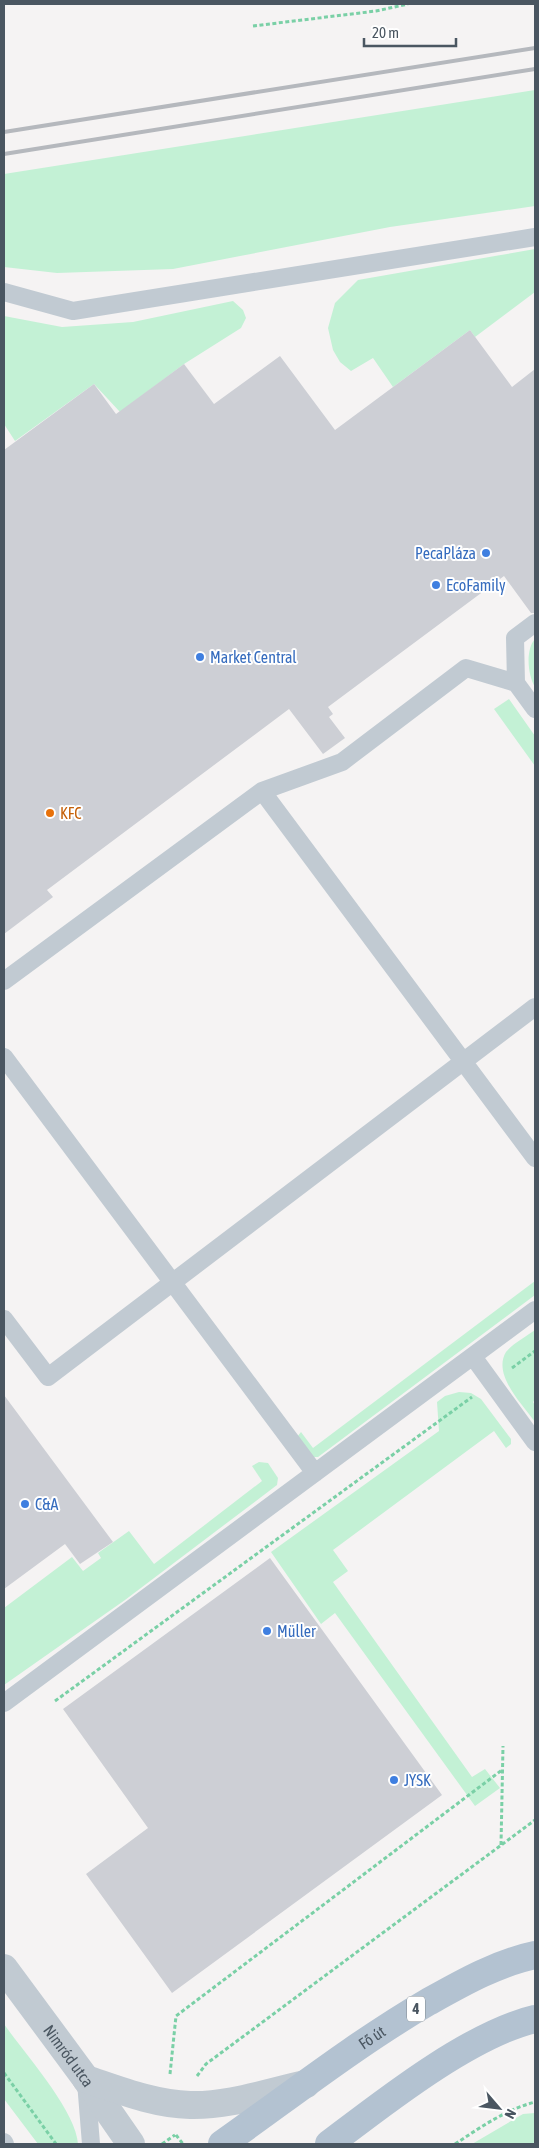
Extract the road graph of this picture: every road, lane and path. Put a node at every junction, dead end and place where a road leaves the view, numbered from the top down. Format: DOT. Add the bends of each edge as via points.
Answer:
graph roads {
  1 [pos="408,4"];
  2 [pos="253,26"];
  3 [pos="535,236"];
  4 [pos="4,292"];
  5 [pos="535,623"];
  6 [pos="516,683"];
  7 [pos="535,709"];
  8 [pos="262,791"];
  9 [pos="4,981"];
  10 [pos="535,1008"];
  11 [pos="4,1057"];
  12 [pos="465,1060"];
  13 [pos="535,1158"];
  14 [pos="172,1282"];
  15 [pos="535,1310"];
  16 [pos="4,1319"];
  17 [pos="535,1351"];
  18 [pos="474,1358"];
  19 [pos="492,1383"];
  20 [pos="535,1440"];
  21 [pos="315,1473"];
  22 [pos="55,1701"];
  23 [pos="4,1703"];
  24 [pos="503,1746"];
  25 [pos="502,1770"];
  26 [pos="535,1820"];
  27 [pos="501,1845"];
  28 [pos="535,1955"];
  29 [pos="4,1968"];
  30 [pos="535,2019"];
  31 [pos="4,2073"];
  32 [pos="86,2079"];
  33 [pos="307,2083"];
  34 [pos="535,2102"];
  35 [pos="189,2105"];
  36 [pos="176,2134"];
  37 [pos="333,2142"];
  38 [pos="56,2144"];
  39 [pos="91,2144"];
  40 [pos="131,2144"];
  41 [pos="162,2144"];
  42 [pos="183,2144"];
  43 [pos="222,2144"];
  44 [pos="455,2144"];
  1 -- 2 [label="path"];
  3 -- 4 [label="lane" via="73,311"];
  5 -- 6 [label="lane" via="515,638"];
  6 -- 7 [label="lane"];
  6 -- 8 [label="lane" via="466,668 342,762"];
  8 -- 9 [label="lane"];
  8 -- 12 [label="lane"];
  10 -- 12 [label="lane"];
  11 -- 14 [label="lane"];
  12 -- 13 [label="lane"];
  12 -- 14 [label="lane"];
  14 -- 16 [label="lane" via="48,1377"];
  14 -- 21 [label="lane"];
  15 -- 18 [label="lane"];
  17 -- 19 [label="path"];
  18 -- 19 [label="lane"];
  18 -- 21 [label="lane"];
  19 -- 20 [label="lane"];
  19 -- 22 [label="path"];
  21 -- 23 [label="lane"];
  24 -- 25 [label="path"];
  25 -- 27 [label="path"];
  25 -- 35 [label="path" via="176,2016 170,2079"];
  26 -- 27 [label="path"];
  27 -- 35 [label="path" via="206,2064 198,2076"];
  28 -- 33 [label="main road, Fő út / 4" via="515,1959 456,1986 385,2027"];
  29 -- 32 [label="street, Nimród utca"];
  30 -- 37 [label="main road" via="483,2040 440,2065"];
  31 -- 38 [label="path"];
  32 -- 35 [label="street" via="139,2097"];
  32 -- 39 [label="lane"];
  32 -- 40 [label="street, Nimród utca"];
  33 -- 35 [label="street" via="222,2103"];
  33 -- 43 [label="main road, Fő út / 4"];
  34 -- 44 [label="path" via="498,2116"];
  35 -- 36 [label="path"];
  36 -- 41 [label="path"];
  36 -- 42 [label="path"];
}
